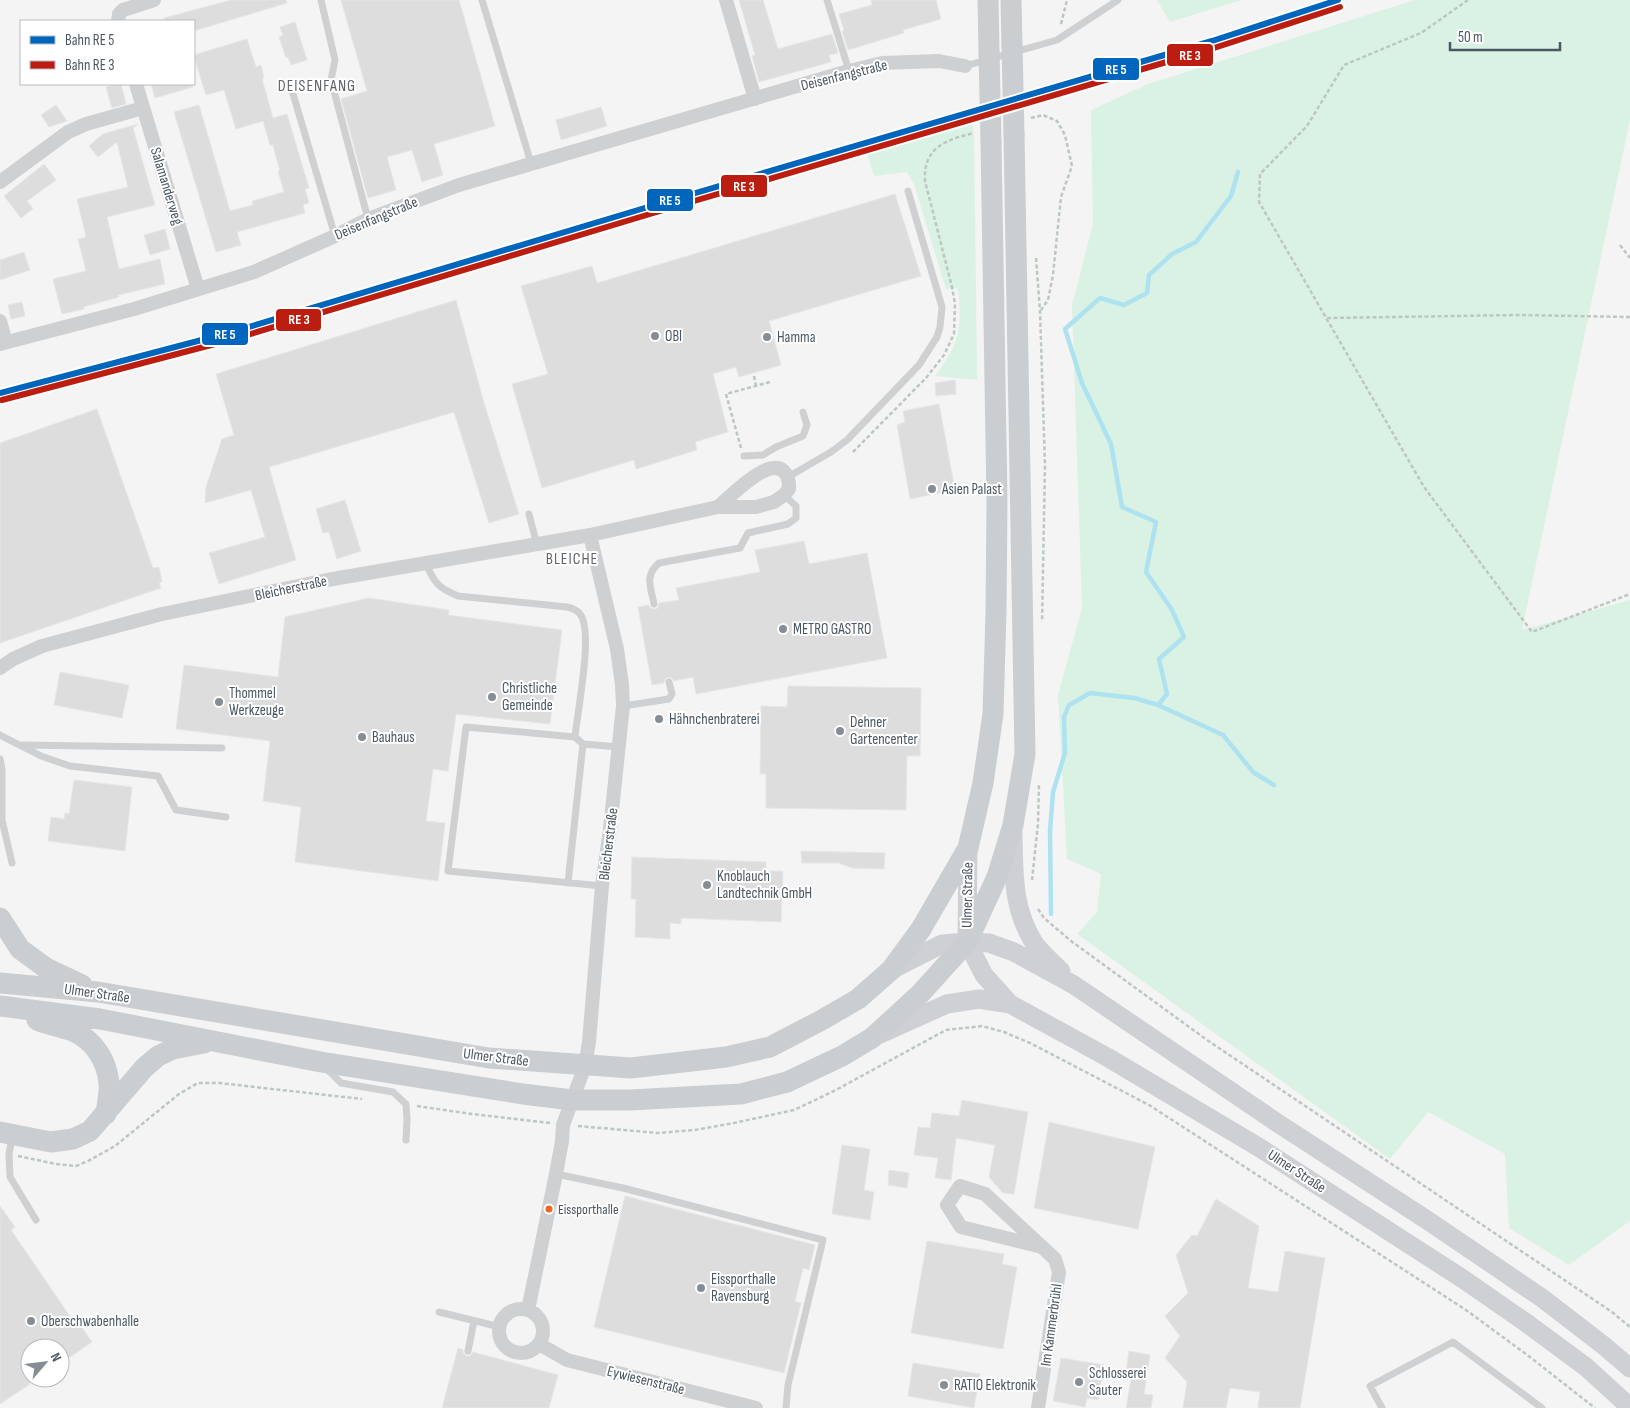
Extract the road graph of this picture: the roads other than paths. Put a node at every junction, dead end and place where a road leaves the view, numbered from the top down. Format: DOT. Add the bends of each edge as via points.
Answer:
graph roads {
  1 [pos="154,0"];
  2 [pos="321,0"];
  3 [pos="482,0"];
  4 [pos="726,0"];
  5 [pos="827,0"];
  6 [pos="988,0"];
  7 [pos="1011,0"];
  8 [pos="1118,0"];
  9 [pos="118,20"];
  10 [pos="965,66"];
  11 [pos="849,71"];
  12 [pos="136,85"];
  13 [pos="290,87"];
  14 [pos="755,99"];
  15 [pos="143,108"];
  16 [pos="531,163"];
  17 [pos="0,182"];
  18 [pos="908,191"];
  19 [pos="368,219"];
  20 [pos="335,236"];
  21 [pos="198,289"];
  22 [pos="0,321"];
  23 [pos="3,343"];
  24 [pos="803,412"];
  25 [pos="763,455"];
  26 [pos="744,456"];
  27 [pos="768,468"];
  28 [pos="788,476"];
  29 [pos="784,495"];
  30 [pos="718,507"];
  31 [pos="529,514"];
  32 [pos="590,535"];
  33 [pos="537,544"];
  34 [pos="426,564"];
  35 [pos="654,604"];
  36 [pos="0,668"];
  37 [pos="669,682"];
  38 [pos="623,706"];
  39 [pos="0,735"];
  40 [pos="575,737"];
  41 [pos="583,744"];
  42 [pos="20,745"];
  43 [pos="222,748"];
  44 [pos="619,748"];
  45 [pos="0,759"];
  46 [pos="226,817"];
  47 [pos="1013,825"];
  48 [pos="968,848"];
  49 [pos="12,863"];
  50 [pos="568,882"];
  51 [pos="602,886"];
  52 [pos="0,918"];
  53 [pos="967,942"];
  54 [pos="891,970"];
  55 [pos="0,983"];
  56 [pos="1074,985"];
  57 [pos="98,992"];
  58 [pos="1010,1004"];
  59 [pos="3,1006"];
  60 [pos="872,1038"];
  61 [pos="211,1041"];
  62 [pos="320,1062"];
  63 [pos="585,1066"];
  64 [pos="572,1100"];
  65 [pos="106,1114"];
  66 [pos="7,1140"];
  67 [pos="406,1140"];
  68 [pos="556,1174"];
  69 [pos="36,1220"];
  70 [pos="1042,1247"];
  71 [pos="528,1310"];
  72 [pos="439,1312"];
  73 [pos="474,1321"];
  74 [pos="500,1327"];
  75 [pos="539,1344"];
  76 [pos="468,1351"];
  77 [pos="1630,1368"];
  78 [pos="1630,1407"];
  79 [pos="756,1408"];
  80 [pos="786,1408"];
  81 [pos="1038,1408"];
  82 [pos="1382,1408"];
  83 [pos="1542,1408"];
  1 -- 9 [label="street" via="123,10"];
  2 -- 19 [label="lane" via="335,60 331,80"];
  3 -- 16 [label="lane"];
  4 -- 14 [label="street"];
  5 -- 11 [label="lane"];
  6 -- 48 [label="main road, bridge" via="996,611 993,714 983,783"];
  7 -- 47 [label="main road, Ulmer Straße, bridge" via="1025,754"];
  8 -- 10 [label="lane" via="1057,40"];
  10 -- 11 [label="street, Deisenfangstraße" via="939,61 892,62"];
  11 -- 14 [label="street, Deisenfangstraße"];
  12 -- 15 [label="street, Salamanderweg"];
  13 -- 20 [label="lane"];
  14 -- 16 [label="street, Deisenfangstraße"];
  15 -- 17 [label="street" via="68,132"];
  15 -- 21 [label="street, Salamanderweg"];
  16 -- 19 [label="street, Deisenfangstraße" via="459,185"];
  18 -- 28 [label="lane" via="942,307 940,327 919,365 847,440"];
  19 -- 20 [label="street, Deisenfangstraße"];
  20 -- 21 [label="street, Deisenfangstraße" via="254,272"];
  21 -- 23 [label="street, Deisenfangstraße"];
  22 -- 23 [label="street"];
  24 -- 25 [label="lane" via="807,425 803,436"];
  25 -- 26 [label="lane"];
  25 -- 27 [label="lane"];
  27 -- 28 [label="street" via="777,467"];
  27 -- 30 [label="street, Bleicherstraße"];
  28 -- 29 [label="street" via="789,489"];
  29 -- 30 [label="street, Bleicherstraße" via="756,507"];
  29 -- 35 [label="lane" via="796,506 796,518 788,524 748,533 740,548 658,563 648,576"];
  30 -- 32 [label="street, Bleicherstraße"];
  31 -- 33 [label="lane"];
  32 -- 33 [label="street, Bleicherstraße"];
  32 -- 38 [label="street, Bleicherstraße" via="616,649"];
  33 -- 34 [label="street, Bleicherstraße"];
  34 -- 36 [label="street, Bleicherstraße" via="326,580 162,614 42,646"];
  34 -- 40 [label="lane" via="442,589 458,596 567,607 581,614 586,632"];
  37 -- 38 [label="lane" via="672,694 669,699"];
  38 -- 44 [label="street, Bleicherstraße"];
  39 -- 42 [label="lane"];
  40 -- 41 [label="lane"];
  40 -- 50 [label="lane" via="466,727 448,871"];
  41 -- 44 [label="lane"];
  41 -- 50 [label="lane"];
  42 -- 43 [label="lane"];
  42 -- 46 [label="lane" via="70,766 158,776 176,810"];
  44 -- 51 [label="street, Bleicherstraße"];
  45 -- 49 [label="lane" via="2,820"];
  47 -- 53 [label="main road, Ulmer Straße" via="997,877"];
  47 -- 56 [label="main road" via="1015,889 1020,916 1035,944"];
  48 -- 53 [label="main road, Ulmer Straße"];
  48 -- 54 [label="main road" via="921,929"];
  50 -- 51 [label="lane"];
  51 -- 63 [label="street, Bleicherstraße"];
  52 -- 57 [label="main road" via="20,949 46,968"];
  53 -- 54 [label="main road, Ulmer Straße" via="942,944"];
  53 -- 56 [label="main road, Ulmer Straße" via="989,943 1014,952"];
  53 -- 58 [label="main road, Ulmer Straße" via="984,975"];
  53 -- 60 [label="main road, Ulmer Straße" via="920,994"];
  54 -- 63 [label="main road, Ulmer Straße" via="858,999 770,1046 726,1057 631,1068"];
  55 -- 57 [label="main road, Ulmer Straße"];
  56 -- 77 [label="main road, Ulmer Straße" via="1542,1298"];
  57 -- 63 [label="main road, Ulmer Straße" via="489,1058"];
  58 -- 60 [label="main road" via="980,999 947,1004"];
  58 -- 78 [label="main road, Ulmer Straße" via="1260,1148 1455,1274 1586,1367"];
  59 -- 61 [label="main road, Ulmer Straße" via="100,1019"];
  59 -- 65 [label="main road" via="74,1032 91,1042 104,1060 109,1084"];
  60 -- 64 [label="main road, Ulmer Straße" via="788,1082 741,1094"];
  61 -- 62 [label="main road, Ulmer Straße"];
  61 -- 65 [label="main road" via="173,1049 158,1056"];
  62 -- 64 [label="main road, Ulmer Straße"];
  62 -- 67 [label="lane" via="341,1084 393,1092 406,1104"];
  63 -- 64 [label="street, Bleicherstraße"];
  64 -- 68 [label="street" via="563,1124"];
  65 -- 66 [label="main road" via="90,1130 73,1139 51,1142"];
  66 -- 69 [label="lane" via="10,1177"];
  68 -- 71 [label="street"];
  68 -- 80 [label="lane" via="823,1240 788,1385"];
  70 -- 70 [label="street, Im Kammerbrühl" via="961,1227 947,1205 960,1186 985,1194"];
  70 -- 81 [label="street, Im Kammerbrühl" via="1054,1259 1059,1272"];
  71 -- 74 [label="street" via="513,1310 502,1320"];
  71 -- 75 [label="street" via="542,1324 544,1331"];
  72 -- 73 [label="lane"];
  73 -- 74 [label="lane"];
  73 -- 76 [label="lane"];
  74 -- 75 [label="street" via="501,1340 510,1350 522,1353 535,1349"];
  75 -- 79 [label="street, Eywiesenstraße" via="567,1360"];
  82 -- 83 [label="lane" via="1370,1386 1453,1342"];
}
